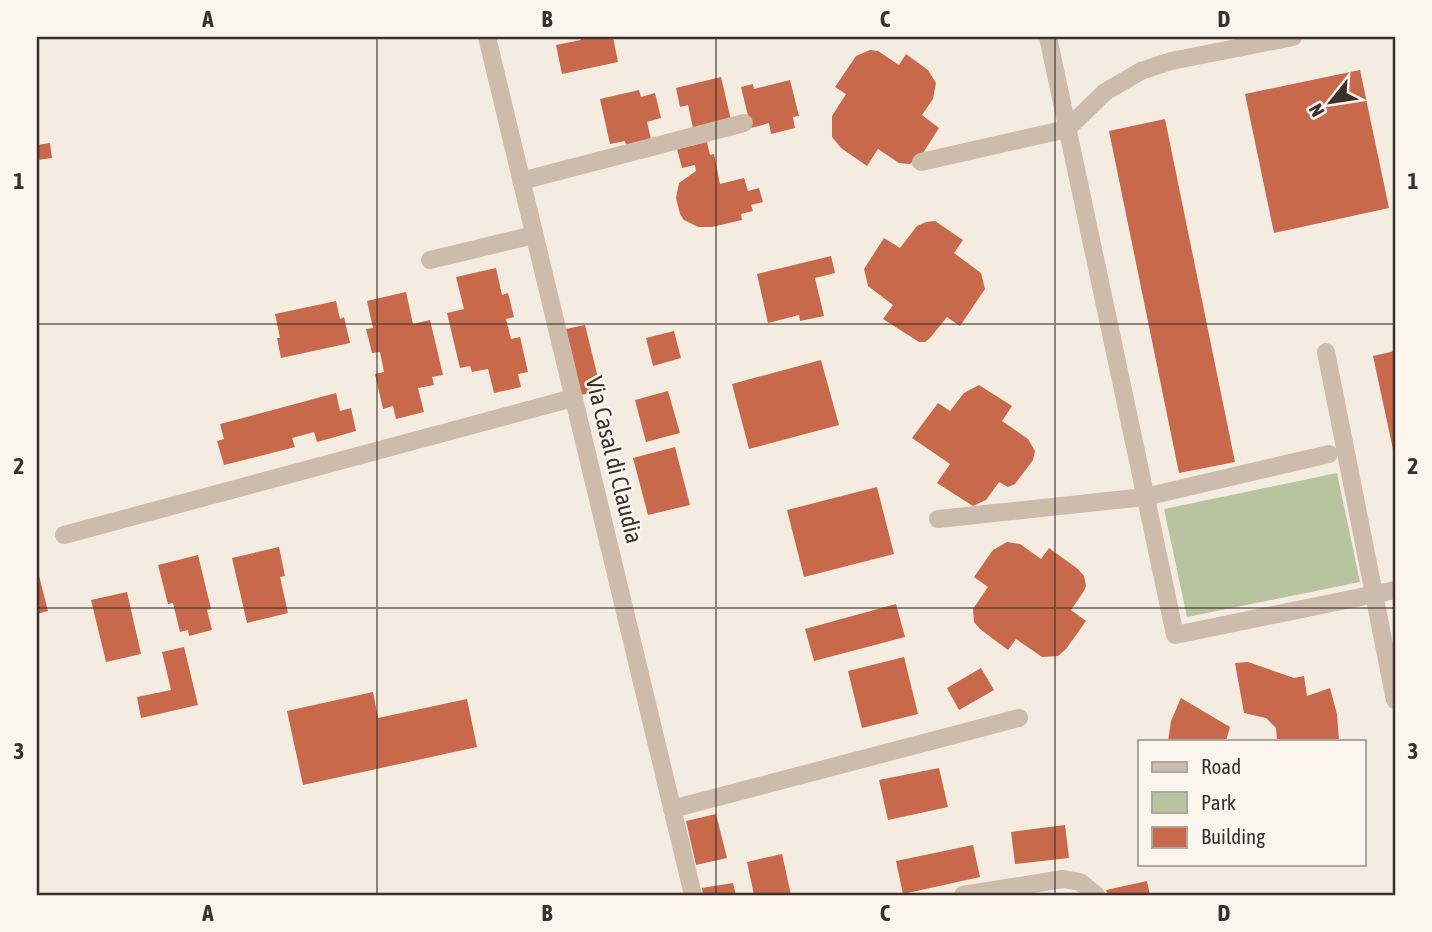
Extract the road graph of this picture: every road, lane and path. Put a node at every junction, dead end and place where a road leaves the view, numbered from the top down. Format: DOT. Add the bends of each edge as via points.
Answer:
graph roads {
  1 [pos="487,37"];
  2 [pos="1048,37"];
  3 [pos="1293,37"];
  4 [pos="744,123"];
  5 [pos="1067,129"];
  6 [pos="921,162"];
  7 [pos="521,181"];
  8 [pos="534,235"];
  9 [pos="430,260"];
  10 [pos="1326,352"];
  11 [pos="573,398"];
  12 [pos="1329,454"];
  13 [pos="1145,497"];
  14 [pos="938,519"];
  15 [pos="64,535"];
  16 [pos="1395,590"];
  17 [pos="1374,594"];
  18 [pos="1395,700"];
  19 [pos="1019,718"];
  20 [pos="672,809"];
  21 [pos="693,895"];
  22 [pos="963,895"];
  23 [pos="1096,895"];
  1 -- 7 [label="street, Via Casal di Claudia"];
  2 -- 5 [label="street"];
  3 -- 5 [label="street" via="1141,71 1105,92"];
  4 -- 7 [label="street"];
  5 -- 6 [label="street"];
  5 -- 13 [label="street"];
  7 -- 8 [label="street, Via Casal di Claudia"];
  8 -- 9 [label="street"];
  8 -- 11 [label="street, Via Casal di Claudia"];
  10 -- 17 [label="street"];
  11 -- 15 [label="street"];
  11 -- 20 [label="street, Via Casal di Claudia"];
  12 -- 13 [label="street"];
  13 -- 14 [label="street"];
  13 -- 17 [label="street" via="1175,635"];
  16 -- 17 [label="street"];
  17 -- 18 [label="street"];
  19 -- 20 [label="street"];
  20 -- 21 [label="street, Via Casal di Claudia"];
  22 -- 23 [label="street" via="1063,879 1080,882"];
}
